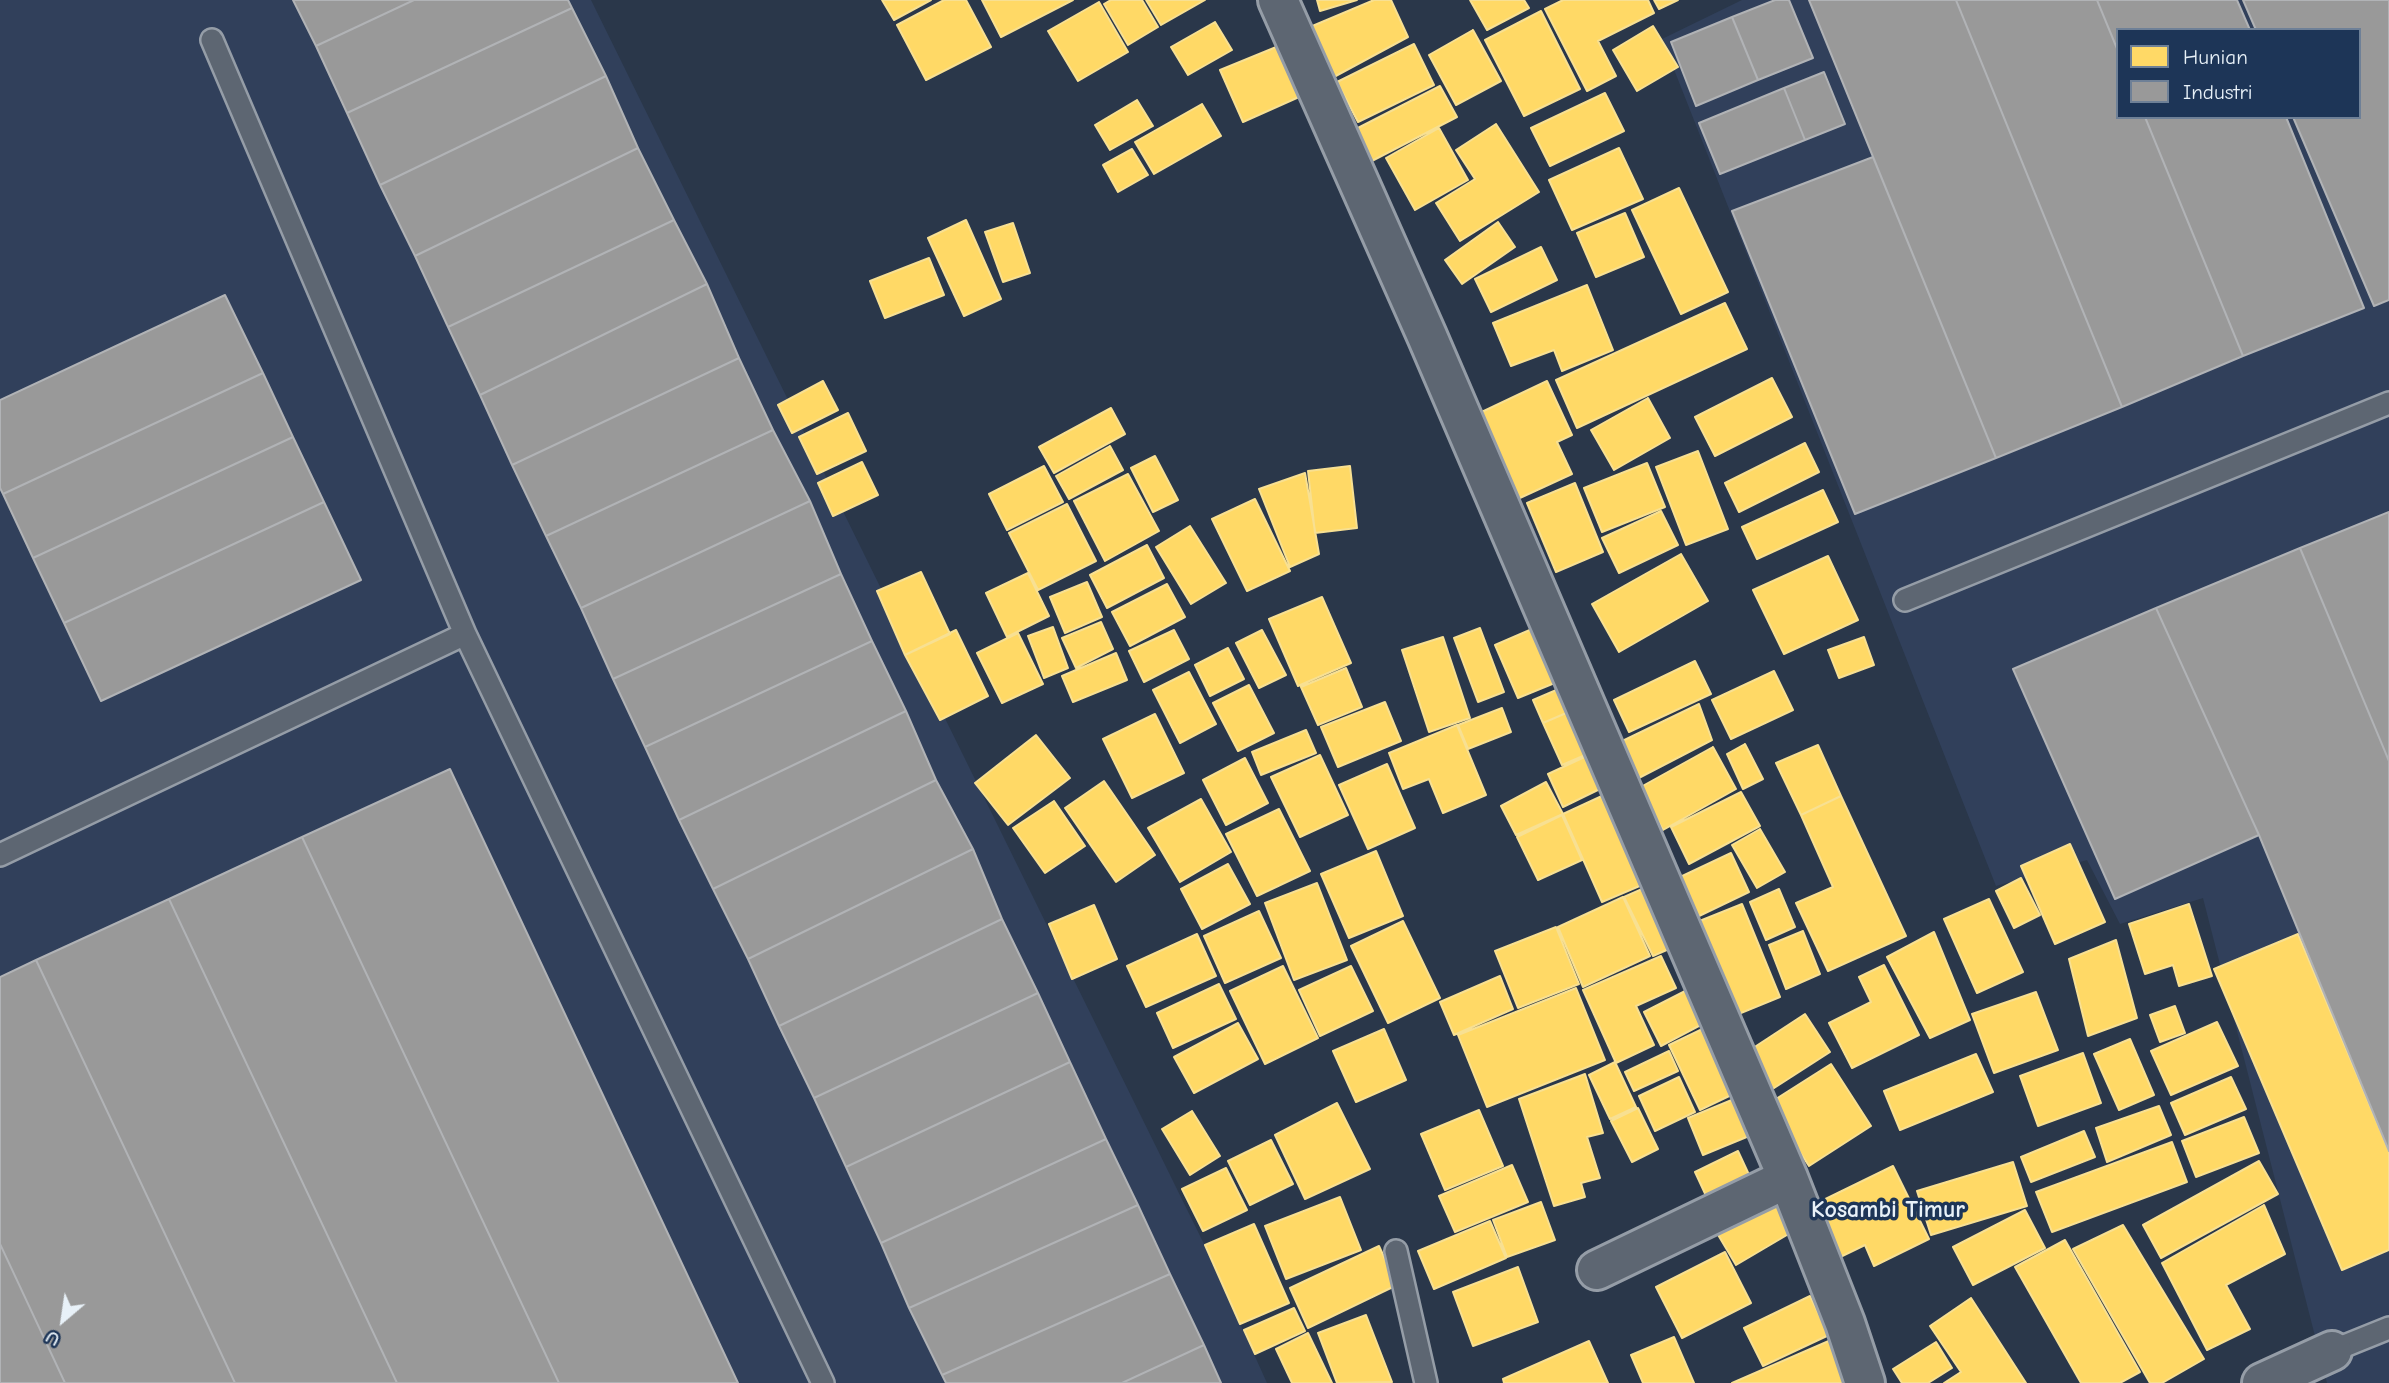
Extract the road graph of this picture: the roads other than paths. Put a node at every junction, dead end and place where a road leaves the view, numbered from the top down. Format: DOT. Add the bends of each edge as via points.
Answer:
graph roads {
  1 [pos="1278,0"];
  2 [pos="212,40"];
  3 [pos="2389,403"];
  4 [pos="1905,600"];
  5 [pos="465,634"];
  6 [pos="0,855"];
  7 [pos="1788,1178"];
  8 [pos="1396,1251"];
  9 [pos="1597,1270"];
  10 [pos="2389,1328"];
  11 [pos="2332,1351"];
  12 [pos="823,1383"];
  13 [pos="1426,1383"];
  14 [pos="1865,1383"];
  15 [pos="2262,1383"];
  1 -- 7 [label="street"];
  2 -- 5 [label="lane"];
  3 -- 4 [label="lane"];
  5 -- 6 [label="lane"];
  5 -- 12 [label="lane"];
  7 -- 9 [label="street"];
  7 -- 14 [label="street"];
  8 -- 13 [label="lane"];
  10 -- 11 [label="lane"];
  11 -- 15 [label="street"];
}
